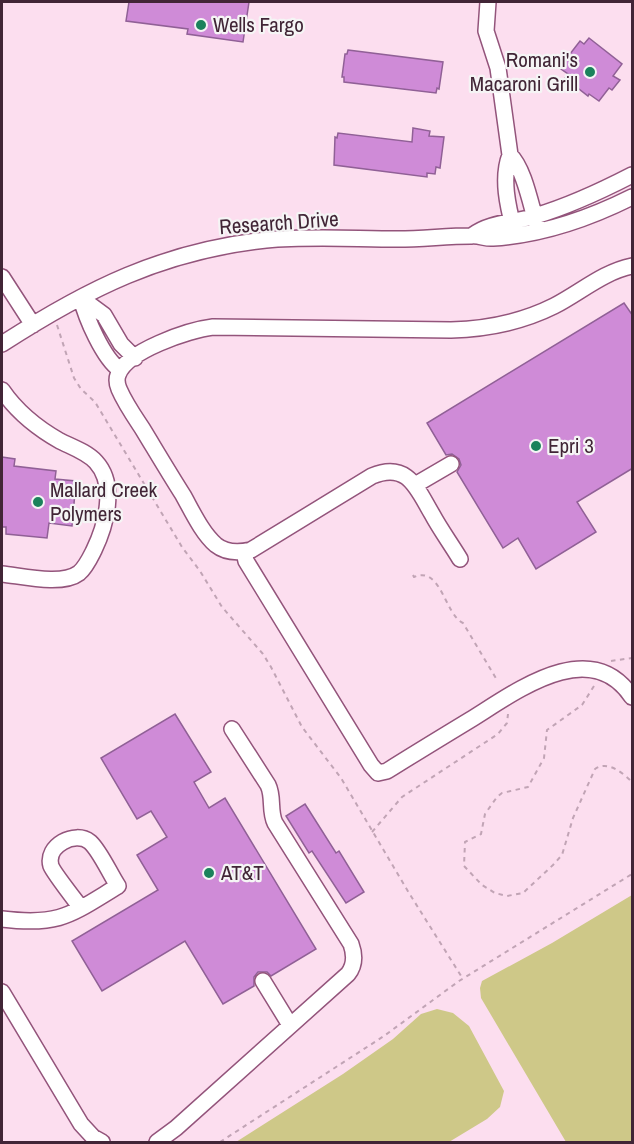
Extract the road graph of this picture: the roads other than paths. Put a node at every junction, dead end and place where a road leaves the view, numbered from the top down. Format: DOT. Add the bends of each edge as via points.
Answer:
graph roads {
  1 [pos="488,2"];
  2 [pos="510,154"];
  3 [pos="633,175"];
  4 [pos="633,197"];
  5 [pos="536,224"];
  6 [pos="514,229"];
  7 [pos="633,266"];
  8 [pos="2,277"];
  9 [pos="81,298"];
  10 [pos="33,325"];
  11 [pos="2,344"];
  12 [pos="135,358"];
  13 [pos="120,370"];
  14 [pos="2,390"];
  15 [pos="451,464"];
  16 [pos="415,484"];
  17 [pos="244,552"];
  18 [pos="460,559"];
  19 [pos="2,574"];
  20 [pos="633,697"];
  21 [pos="232,729"];
  22 [pos="81,908"];
  23 [pos="2,919"];
  24 [pos="263,981"];
  25 [pos="2,992"];
  26 [pos="290,1025"];
  27 [pos="102,1143"];
  28 [pos="157,1143"];
  1 -- 2 [label="street" via="486,31 498,68"];
  2 -- 5 [label="street" via="520,171"];
  2 -- 6 [label="street" via="506,182"];
  3 -- 5 [label="street, Research Drive"];
  4 -- 5 [label="street, Research Drive" via="567,224"];
  5 -- 6 [label="street, Research Drive"];
  6 -- 9 [label="street, Research Drive" via="488,238 473,235 289,239 229,245 150,265"];
  7 -- 12 [label="street" via="607,275 539,313 487,328 213,327 166,340"];
  8 -- 10 [label="street"];
  9 -- 10 [label="street, Research Drive"];
  9 -- 12 [label="street" via="104,315 121,344"];
  9 -- 13 [label="street" via="106,357"];
  10 -- 11 [label="street, Research Drive"];
  12 -- 13 [label="street"];
  13 -- 17 [label="street" via="118,388 200,524 218,546"];
  14 -- 19 [label="street" via="26,418 96,462 105,477 108,495 98,542 79,573 60,579"];
  15 -- 16 [label="street"];
  16 -- 17 [label="street" via="401,474 379,473"];
  16 -- 18 [label="street"];
  17 -- 20 [label="street" via="378,773 557,672 600,672 623,685"];
  21 -- 26 [label="street" via="272,793 276,823 353,950 354,963 348,974"];
  22 -- 22 [label="street" via="118,886 90,842 69,838 54,851 51,865"];
  22 -- 23 [label="street" via="49,921"];
  24 -- 26 [label="street"];
  25 -- 27 [label="street" via="81,1124"];
  26 -- 28 [label="street"];
}
